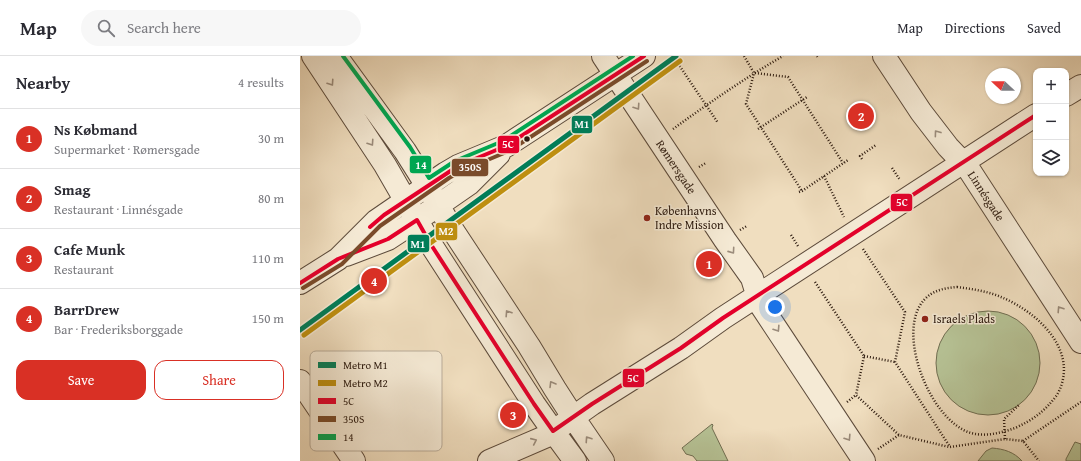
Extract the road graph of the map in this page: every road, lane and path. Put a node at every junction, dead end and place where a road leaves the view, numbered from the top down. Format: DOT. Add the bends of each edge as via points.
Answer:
graph roads {
  1 [pos="313,56"];
  2 [pos="336,56"];
  3 [pos="603,56"];
  4 [pos="644,56"];
  5 [pos="673,56"];
  6 [pos="744,56"];
  7 [pos="784,56"];
  8 [pos="884,56"];
  9 [pos="754,73"];
  10 [pos="615,75"];
  11 [pos="1081,86"];
  12 [pos="1069,93"];
  13 [pos="806,97"];
  14 [pos="802,100"];
  15 [pos="706,105"];
  16 [pos="1033,117"];
  17 [pos="718,122"];
  18 [pos="760,128"];
  19 [pos="658,140"];
  20 [pos="876,145"];
  21 [pos="506,146"];
  22 [pos="862,159"];
  23 [pos="848,160"];
  24 [pos="963,162"];
  25 [pos="843,163"];
  26 [pos="824,176"];
  27 [pos="427,186"];
  28 [pos="406,200"];
  29 [pos="438,205"];
  30 [pos="845,219"];
  31 [pos="417,220"];
  32 [pos="860,244"];
  33 [pos="338,259"];
  34 [pos="814,280"];
  35 [pos="300,283"];
  36 [pos="757,296"];
  37 [pos="1058,338"];
  38 [pos="1081,342"];
  39 [pos="864,356"];
  40 [pos="895,362"];
  41 [pos="1066,376"];
  42 [pos="300,381"];
  43 [pos="310,396"];
  44 [pos="1081,402"];
  45 [pos="1019,405"];
  46 [pos="573,417"];
  47 [pos="553,431"];
  48 [pos="1005,432"];
  49 [pos="899,435"];
  50 [pos="1005,439"];
  51 [pos="1024,441"];
  52 [pos="950,447"];
  53 [pos="347,451"];
  54 [pos="863,460"];
  55 [pos="354,461"];
  56 [pos="489,461"];
  57 [pos="575,461"];
  58 [pos="603,461"];
  59 [pos="1039,461"];
  1 -- 28 [label="street, one-way"];
  2 -- 27 [label="street" via="405,151"];
  3 -- 10 [label="street, Rømersgade"];
  4 -- 10 [label="street"];
  5 -- 15 [label="path"];
  6 -- 9 [label="path"];
  7 -- 9 [label="path"];
  24 -- 8 [label="street, Linnésgade, one-way" via="921,112"];
  9 -- 14 [label="path" via="788,77"];
  9 -- 15 [label="path"];
  9 -- 18 [label="path" via="746,104"];
  10 -- 19 [label="street, Rømersgade, one-way"];
  10 -- 21 [label="street"];
  11 -- 12 [label="street"];
  13 -- 14 [label="path"];
  14 -- 18 [label="path"];
  14 -- 25 [label="path"];
  15 -- 17 [label="path"];
  15 -- 19 [label="path"];
  16 -- 24 [label="street"];
  18 -- 26 [label="path" via="801,191"];
  19 -- 36 [label="street, Rømersgade, one-way" via="752,278"];
  20 -- 22 [label="path" via="860,156"];
  21 -- 27 [label="street" via="458,166"];
  21 -- 29 [label="street" via="469,184"];
  23 -- 25 [label="path"];
  24 -- 36 [label="street"];
  38 -- 24 [label="street, Linnésgade, one-way"];
  25 -- 26 [label="path"];
  26 -- 30 [label="path"];
  27 -- 28 [label="street"];
  27 -- 29 [label="street"];
  28 -- 31 [label="street"];
  28 -- 33 [label="street" via="376,221"];
  29 -- 31 [label="street"];
  46 -- 29 [label="street, one-way"];
  31 -- 33 [label="street" via="388,239"];
  31 -- 47 [label="street"];
  32 -- 40 [label="path" via="905,312"];
  33 -- 35 [label="street"];
  34 -- 39 [label="path"];
  36 -- 46 [label="street" via="682,348"];
  36 -- 54 [label="street, Rømersgade, one-way"];
  37 -- 48 [label="path" via="1046,324 1017,304 978,290 944,288 928,296 919,307 914,326 916,355 923,380 937,405 947,418 967,432 981,435"];
  39 -- 40 [label="path"];
  39 -- 49 [label="path" via="856,395"];
  40 -- 52 [label="path"];
  41 -- 48 [label="path" via="1060,391 1049,405 1033,418"];
  42 -- 43 [label="street"];
  44 -- 51 [label="path"];
  45 -- 48 [label="path" via="1004,419"];
  46 -- 47 [label="street"];
  58 -- 46 [label="street, one-way"];
  56 -- 47 [label="street, one-way"];
  47 -- 57 [label="street"];
  48 -- 50 [label="path"];
  49 -- 52 [label="path"];
  49 -- 54 [label="path"];
  50 -- 51 [label="path"];
  50 -- 52 [label="path"];
  51 -- 59 [label="path"];
  53 -- 55 [label="street"];
}
